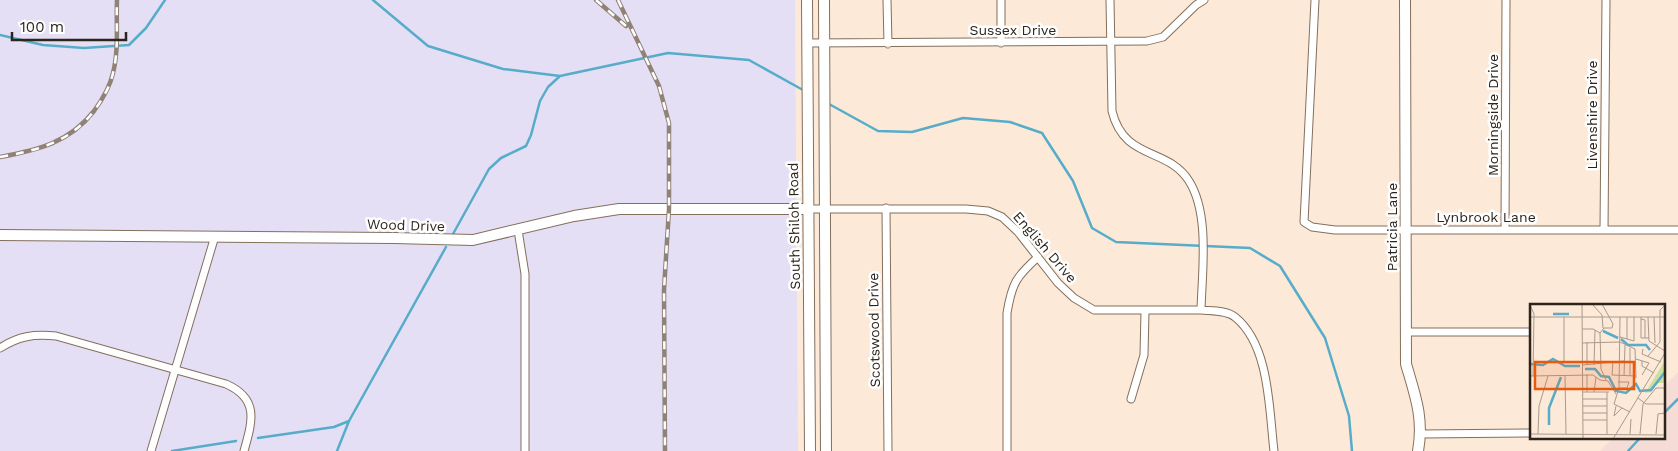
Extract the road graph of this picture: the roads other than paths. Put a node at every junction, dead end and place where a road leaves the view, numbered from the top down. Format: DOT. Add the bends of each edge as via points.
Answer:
graph roads {
  1 [pos="808,0"];
  2 [pos="824,0"];
  3 [pos="888,0"];
  4 [pos="1001,0"];
  5 [pos="1110,0"];
  6 [pos="1204,0"];
  7 [pos="1315,0"];
  8 [pos="1405,0"];
  9 [pos="1506,0"];
  10 [pos="1606,0"];
  11 [pos="1110,42"];
  12 [pos="808,43"];
  13 [pos="824,43"];
  14 [pos="1001,43"];
  15 [pos="888,44"];
  16 [pos="886,208"];
  17 [pos="807,209"];
  18 [pos="825,209"];
  19 [pos="518,230"];
  20 [pos="1406,230"];
  21 [pos="1505,230"];
  22 [pos="1604,230"];
  23 [pos="1678,230"];
  24 [pos="0,235"];
  25 [pos="215,236"];
  26 [pos="1038,257"];
  27 [pos="1202,310"];
  28 [pos="1145,311"];
  29 [pos="1406,332"];
  30 [pos="1530,332"];
  31 [pos="0,348"];
  32 [pos="176,369"];
  33 [pos="1132,399"];
  34 [pos="1530,433"];
  35 [pos="1421,434"];
  36 [pos="151,451"];
  37 [pos="244,451"];
  38 [pos="525,451"];
  39 [pos="810,451"];
  40 [pos="826,451"];
  41 [pos="888,451"];
  42 [pos="1007,451"];
  43 [pos="1274,451"];
  44 [pos="1418,451"];
  1 -- 12 [label="street, South Shiloh Road"];
  2 -- 13 [label="street"];
  3 -- 15 [label="street"];
  4 -- 14 [label="street"];
  5 -- 11 [label="street"];
  6 -- 11 [label="street, Sussex Drive" via="1163,37"];
  7 -- 20 [label="street, Lynbrook Lane" via="1304,222 1319,228"];
  8 -- 20 [label="street, Patricia Lane"];
  9 -- 21 [label="street, Morningside Drive"];
  10 -- 22 [label="street, Livenshire Drive"];
  11 -- 14 [label="street, Sussex Drive"];
  11 -- 27 [label="street" via="1112,111 1122,136 1188,179 1198,200"];
  12 -- 13 [label="street, Sussex Drive"];
  12 -- 17 [label="street, South Shiloh Road"];
  13 -- 15 [label="street, Sussex Drive"];
  13 -- 18 [label="street"];
  14 -- 15 [label="street, Sussex Drive"];
  16 -- 18 [label="street, English Drive"];
  16 -- 26 [label="street, English Drive" via="988,211 1002,217"];
  16 -- 41 [label="street, Scotswood Drive"];
  17 -- 18 [label="street, English Drive"];
  17 -- 19 [label="street, Wood Drive" via="619,209"];
  17 -- 39 [label="street, South Shiloh Road"];
  18 -- 40 [label="street"];
  19 -- 25 [label="street, Wood Drive" via="454,241"];
  19 -- 38 [label="street" via="525,274"];
  20 -- 21 [label="street, Lynbrook Lane"];
  20 -- 29 [label="street, Patricia Lane"];
  21 -- 22 [label="street, Lynbrook Lane"];
  22 -- 23 [label="street, Lynbrook Lane"];
  24 -- 25 [label="street, Wood Drive"];
  25 -- 32 [label="street"];
  26 -- 28 [label="street, English Drive" via="1058,284 1094,310"];
  26 -- 42 [label="street" via="1018,276 1008,305"];
  27 -- 28 [label="street, English Drive"];
  27 -- 43 [label="street, English Drive" via="1234,316 1260,353"];
  28 -- 33 [label="street" via="1144,355"];
  29 -- 30 [label="street"];
  29 -- 35 [label="street, Patricia Lane" via="1406,364 1420,414"];
  31 -- 32 [label="street" via="19,337 33,334 56,336"];
  32 -- 36 [label="street"];
  32 -- 37 [label="street" via="226,384 244,395 252,415"];
  34 -- 35 [label="street"];
  35 -- 44 [label="street, Patricia Lane"];
}
